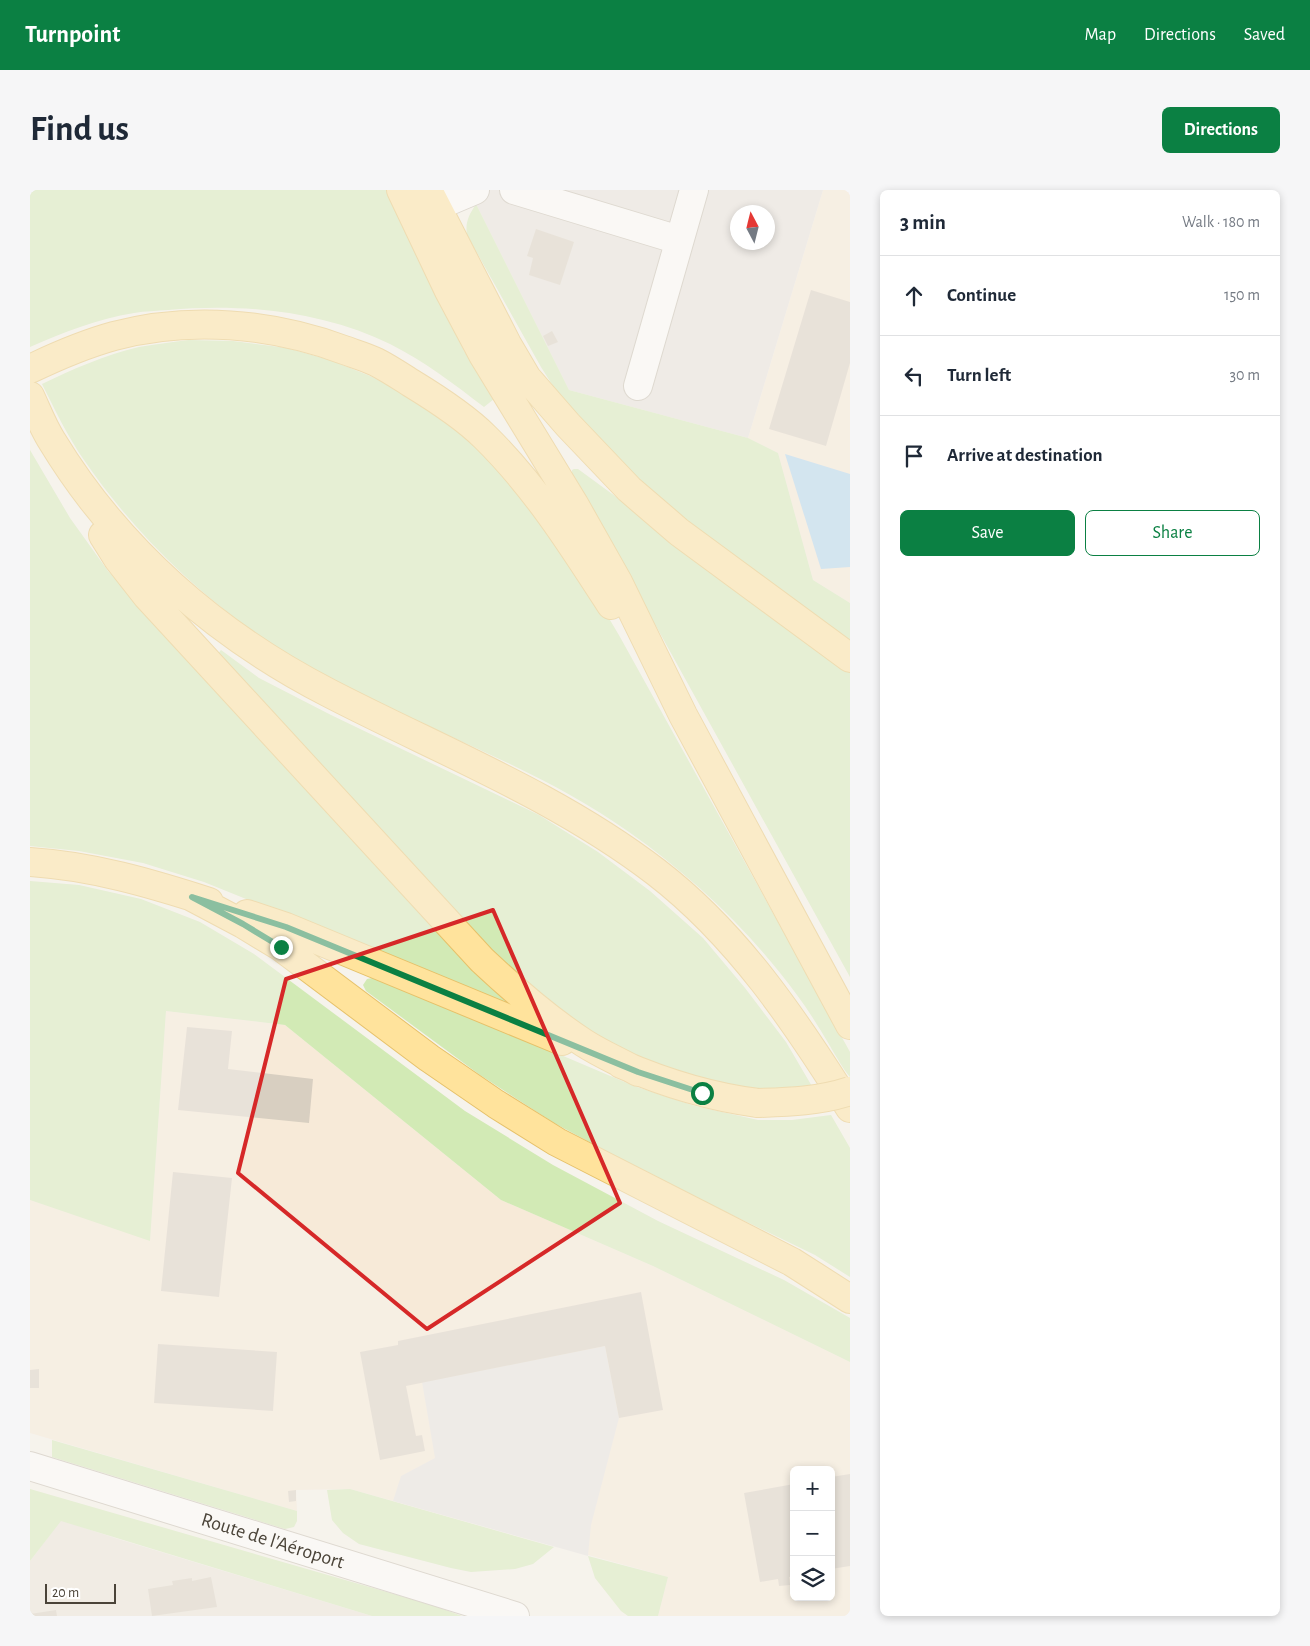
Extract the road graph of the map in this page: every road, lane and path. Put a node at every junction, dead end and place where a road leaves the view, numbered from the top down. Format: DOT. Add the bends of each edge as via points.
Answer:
graph roads {
  1 [pos="401,190"];
  2 [pos="475,190"];
  3 [pos="514,190"];
  4 [pos="694,190"];
  5 [pos="431,199"];
  6 [pos="679,240"];
  7 [pos="30,369"];
  8 [pos="638,386"];
  9 [pos="30,396"];
  10 [pos="51,440"];
  11 [pos="850,658"];
  12 [pos="683,715"];
  13 [pos="30,862"];
  14 [pos="192,897"];
  15 [pos="850,1025"];
  16 [pos="638,1072"];
  17 [pos="850,1090"];
  18 [pos="850,1108"];
  19 [pos="850,1299"];
  20 [pos="30,1466"];
  21 [pos="515,1616"];
  1 -- 12 [label="main road" via="483,355 618,582"];
  2 -- 5 [label="street"];
  3 -- 6 [label="street"];
  4 -- 6 [label="street"];
  5 -- 11 [label="main road" via="527,378 581,439 629,489 679,532"];
  6 -- 8 [label="street"];
  7 -- 12 [label="main road" via="70,350 115,336 166,327 218,324 263,328 318,340 376,362 431,396 484,435 528,483 564,532"];
  9 -- 10 [label="main road"];
  10 -- 16 [label="main road" via="91,516 147,596 482,960 546,1017 585,1044"];
  10 -- 18 [label="main road" via="96,506 128,543 212,620 263,655 327,692 501,777 582,821 658,873 726,937 765,983 811,1044"];
  12 -- 15 [label="main road"];
  13 -- 14 [label="main road" via="60,864 133,878"];
  14 -- 16 [label="main road" via="286,927"];
  14 -- 19 [label="main road" via="281,947 496,1104 643,1186 792,1262"];
  16 -- 17 [label="main road, bridge" via="702,1093 758,1103 800,1102"];
  20 -- 21 [label="street, Route de l'Aéroport"];
}
